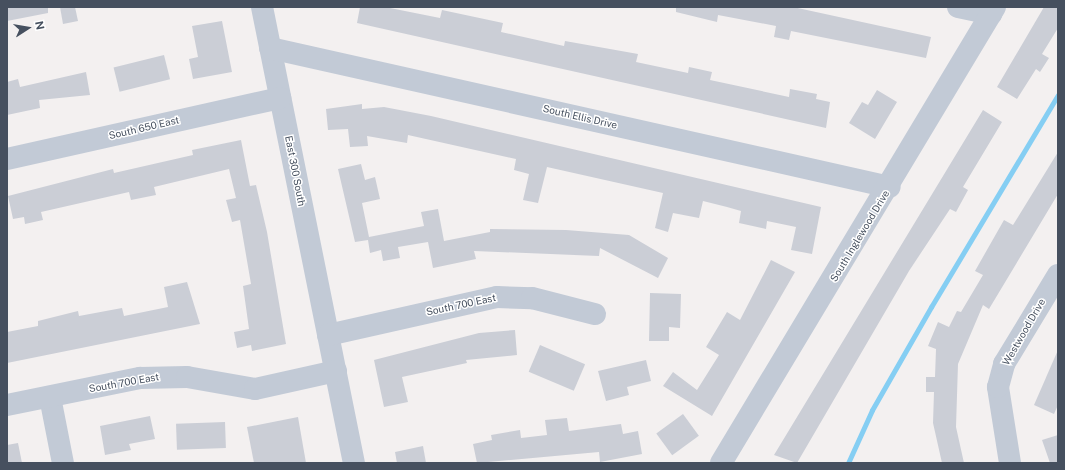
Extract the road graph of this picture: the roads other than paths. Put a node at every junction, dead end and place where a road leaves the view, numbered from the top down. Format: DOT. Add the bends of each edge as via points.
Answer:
graph roads {
  1 [pos="262,7"];
  2 [pos="958,7"];
  3 [pos="993,11"];
  4 [pos="270,48"];
  5 [pos="280,98"];
  6 [pos="7,159"];
  7 [pos="890,187"];
  8 [pos="1058,275"];
  9 [pos="595,314"];
  10 [pos="328,335"];
  11 [pos="336,371"];
  12 [pos="50,396"];
  13 [pos="7,406"];
  14 [pos="63,463"];
  15 [pos="354,463"];
  16 [pos="722,463"];
  17 [pos="1010,463"];
  1 -- 4 [label="street, East 300 South"];
  2 -- 3 [label="street"];
  3 -- 7 [label="street, South Inglewood Drive"];
  4 -- 5 [label="street, East 300 South"];
  4 -- 7 [label="street, South Ellis Drive"];
  5 -- 6 [label="street, South 650 East"];
  5 -- 10 [label="street, East 300 South"];
  7 -- 16 [label="street, South Inglewood Drive"];
  8 -- 17 [label="street, Westwood Drive" via="1004,364 999,381 997,399"];
  9 -- 10 [label="street, South 700 East" via="532,298 497,297"];
  10 -- 11 [label="street, East 300 South"];
  11 -- 12 [label="street, South 700 East" via="254,389 164,376"];
  11 -- 15 [label="street"];
  12 -- 13 [label="street, South 700 East"];
  12 -- 14 [label="street"];
}
